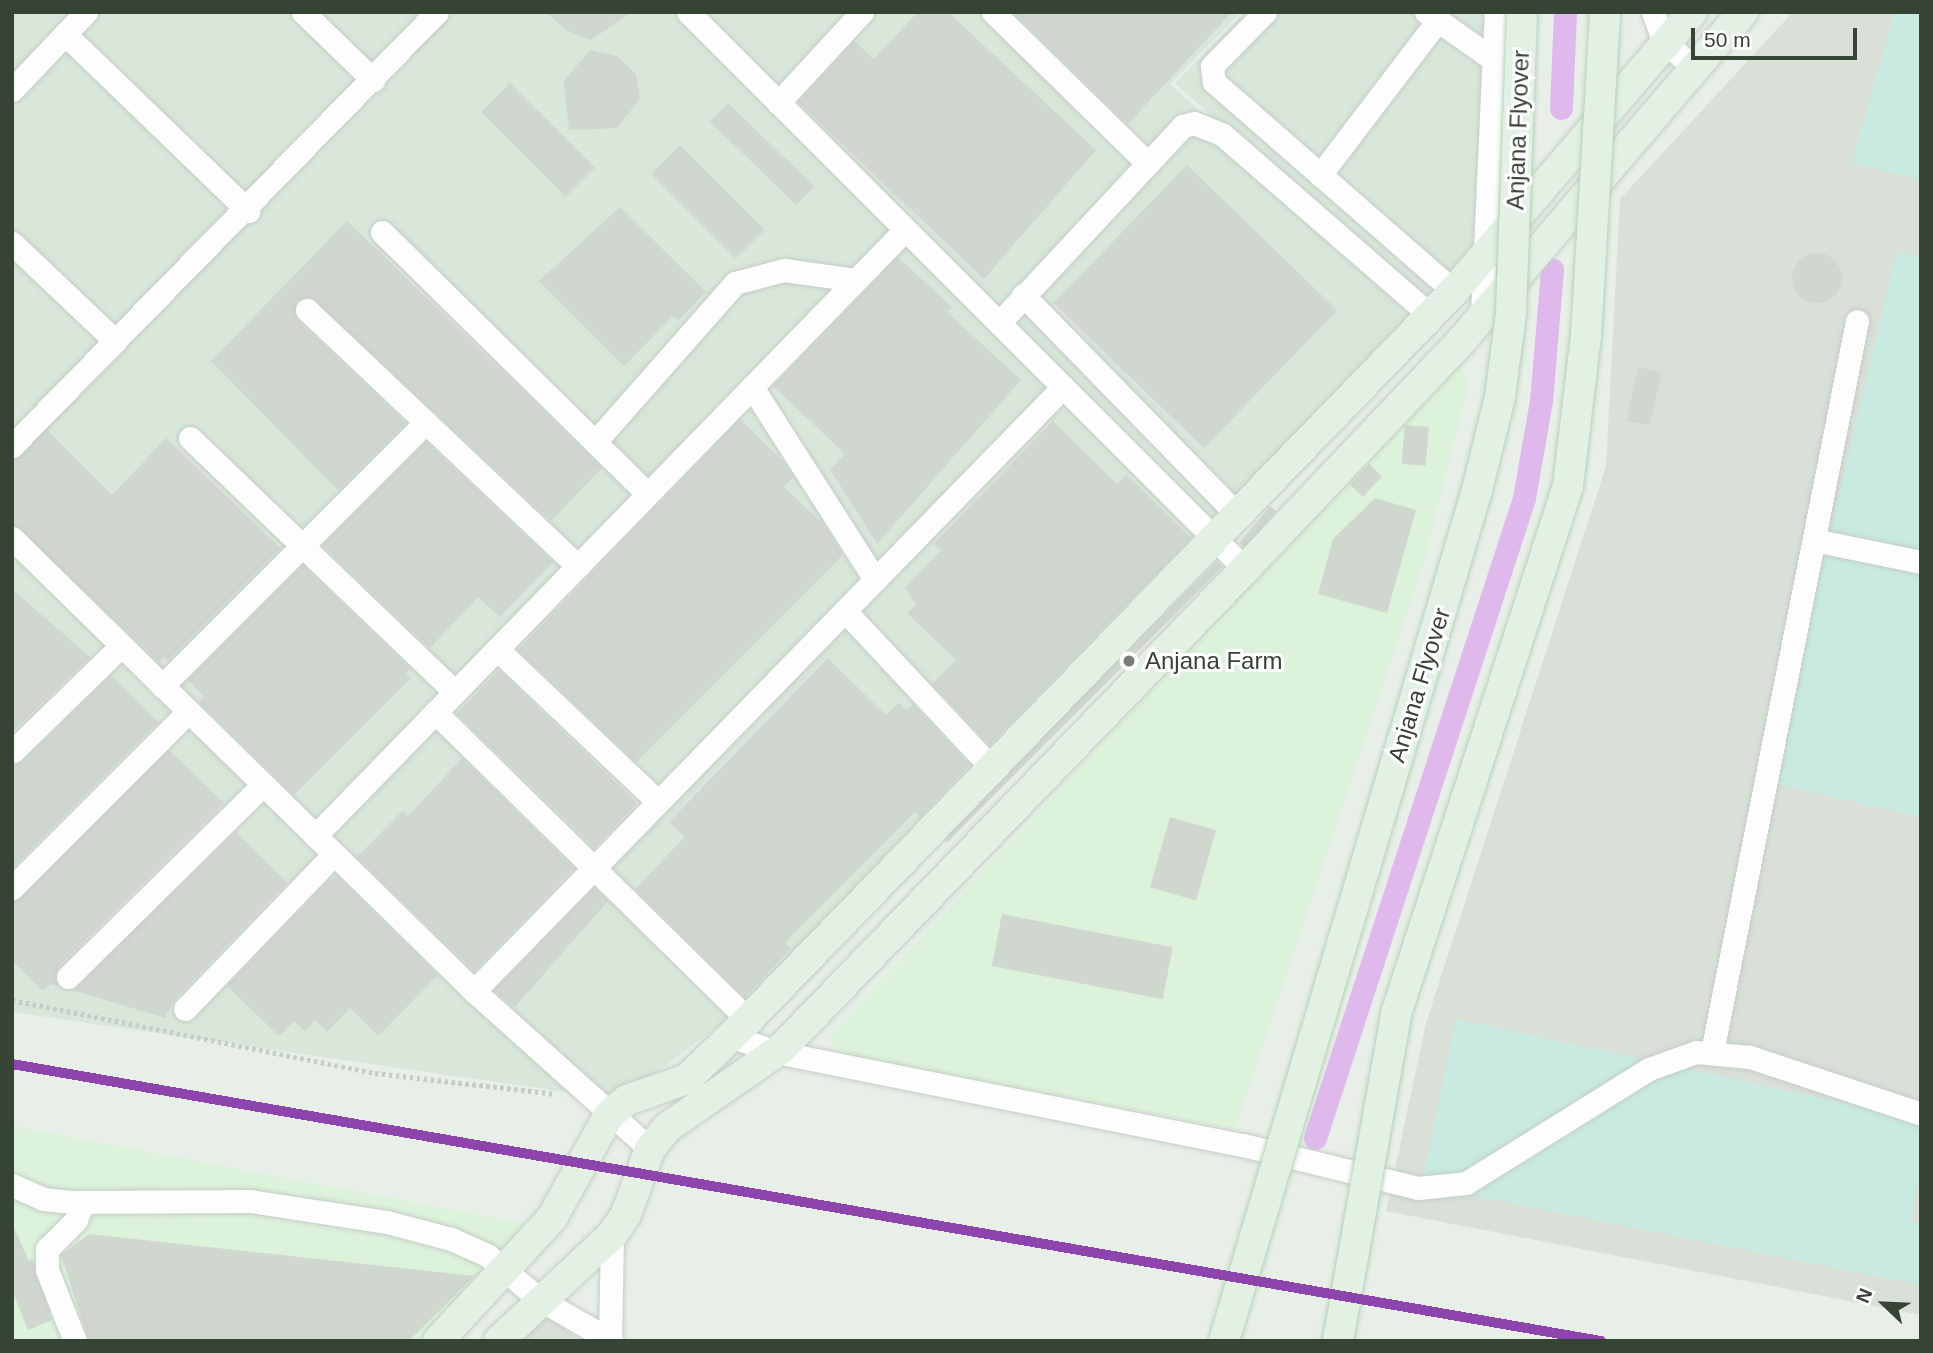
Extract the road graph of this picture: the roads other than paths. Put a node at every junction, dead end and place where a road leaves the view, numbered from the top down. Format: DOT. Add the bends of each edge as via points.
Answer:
graph roads {
  1 [pos="86,12"];
  2 [pos="303,12"];
  3 [pos="437,12"];
  4 [pos="688,12"];
  5 [pos="862,12"];
  6 [pos="993,12"];
  7 [pos="1265,12"];
  8 [pos="1496,12"];
  9 [pos="1522,12"];
  10 [pos="1605,12"];
  11 [pos="1653,12"];
  12 [pos="1692,12"];
  13 [pos="1743,12"];
  14 [pos="1432,16"];
  15 [pos="65,34"];
  16 [pos="1664,42"];
  17 [pos="1494,60"];
  18 [pos="1694,67"];
  19 [pos="373,80"];
  20 [pos="12,90"];
  21 [pos="778,103"];
  22 [pos="1148,164"];
  23 [pos="1320,175"];
  24 [pos="248,211"];
  25 [pos="905,230"];
  26 [pos="382,232"];
  27 [pos="12,243"];
  28 [pos="1484,255"];
  29 [pos="856,280"];
  30 [pos="1454,291"];
  31 [pos="1023,295"];
  32 [pos="307,310"];
  33 [pos="1482,315"];
  34 [pos="1430,316"];
  35 [pos="1857,321"];
  36 [pos="999,323"];
  37 [pos="113,339"];
  38 [pos="752,387"];
  39 [pos="1063,387"];
  40 [pos="426,422"];
  41 [pos="190,438"];
  42 [pos="595,442"];
  43 [pos="12,446"];
  44 [pos="648,494"];
  45 [pos="1240,517"];
  46 [pos="12,538"];
  47 [pos="1814,540"];
  48 [pos="1216,541"];
  49 [pos="303,546"];
  50 [pos="1921,562"];
  51 [pos="578,566"];
  52 [pos="1245,569"];
  53 [pos="876,579"];
  54 [pos="845,611"];
  55 [pos="121,646"];
  56 [pos="497,649"];
  57 [pos="162,686"];
  58 [pos="455,692"];
  59 [pos="188,712"];
  60 [pos="435,712"];
  61 [pos="13,751"];
  62 [pos="993,769"];
  63 [pos="263,785"];
  64 [pos="658,802"];
  65 [pos="315,836"];
  66 [pos="334,854"];
  67 [pos="597,866"];
  68 [pos="12,888"];
  69 [pos="68,977"];
  70 [pos="474,992"];
  71 [pos="185,1009"];
  72 [pos="739,1028"];
  73 [pos="776,1052"];
  74 [pos="1712,1052"];
  75 [pos="601,1107"];
  76 [pos="1921,1114"];
  77 [pos="650,1149"];
  78 [pos="12,1185"];
  79 [pos="83,1202"];
  80 [pos="612,1235"];
  81 [pos="506,1269"];
  82 [pos="539,1299"];
  83 [pos="507,1338"];
  84 [pos="611,1340"];
  85 [pos="75,1341"];
  86 [pos="438,1341"];
  87 [pos="1224,1341"];
  88 [pos="1338,1341"];
  1 -- 15 [label="street"];
  2 -- 19 [label="street"];
  3 -- 19 [label="street"];
  4 -- 21 [label="street"];
  5 -- 21 [label="street"];
  6 -- 22 [label="street"];
  7 -- 23 [label="street" via="1210,75"];
  8 -- 17 [label="street"];
  9 -- 87 [label="main road, Anjana Flyover, bridge" via="1511,313 1500,397 1477,490"];
  10 -- 88 [label="main road, bridge" via="1586,335 1568,486 1397,1011"];
  11 -- 16 [label="street"];
  12 -- 16 [label="main road"];
  13 -- 18 [label="main road"];
  14 -- 17 [label="street"];
  14 -- 23 [label="street"];
  15 -- 20 [label="street"];
  15 -- 24 [label="street"];
  16 -- 18 [label="street"];
  16 -- 28 [label="main road"];
  17 -- 28 [label="street"];
  18 -- 33 [label="main road"];
  19 -- 24 [label="street"];
  21 -- 25 [label="street"];
  22 -- 31 [label="street"];
  22 -- 34 [label="street" via="1183,126 1206,125"];
  23 -- 30 [label="street"];
  24 -- 37 [label="street"];
  25 -- 29 [label="street"];
  25 -- 36 [label="street"];
  26 -- 42 [label="street"];
  27 -- 37 [label="street"];
  28 -- 30 [label="main road"];
  28 -- 33 [label="street"];
  29 -- 38 [label="street"];
  29 -- 42 [label="street" via="784,270 735,283"];
  30 -- 34 [label="main road"];
  31 -- 36 [label="street"];
  31 -- 45 [label="street"];
  32 -- 40 [label="street"];
  33 -- 52 [label="main road"];
  34 -- 45 [label="main road"];
  35 -- 47 [label="street"];
  36 -- 39 [label="street"];
  37 -- 43 [label="street"];
  38 -- 44 [label="street"];
  38 -- 53 [label="street"];
  39 -- 48 [label="street"];
  39 -- 53 [label="street"];
  40 -- 49 [label="street"];
  40 -- 51 [label="street"];
  41 -- 49 [label="street"];
  42 -- 44 [label="street"];
  44 -- 51 [label="street"];
  45 -- 48 [label="main road"];
  46 -- 55 [label="street"];
  47 -- 50 [label="street"];
  47 -- 74 [label="street"];
  48 -- 52 [label="street"];
  48 -- 62 [label="main road"];
  49 -- 57 [label="street"];
  49 -- 58 [label="street"];
  51 -- 56 [label="street"];
  52 -- 73 [label="main road"];
  53 -- 54 [label="street"];
  54 -- 62 [label="street"];
  54 -- 64 [label="street"];
  55 -- 57 [label="street"];
  55 -- 61 [label="street"];
  56 -- 58 [label="street"];
  56 -- 64 [label="street"];
  57 -- 59 [label="street"];
  58 -- 60 [label="street"];
  59 -- 63 [label="street"];
  59 -- 68 [label="street"];
  60 -- 65 [label="street"];
  60 -- 67 [label="street"];
  62 -- 72 [label="main road"];
  63 -- 65 [label="street"];
  63 -- 69 [label="street"];
  64 -- 67 [label="street"];
  65 -- 66 [label="street"];
  66 -- 70 [label="street"];
  66 -- 71 [label="street"];
  67 -- 70 [label="street"];
  67 -- 72 [label="street"];
  70 -- 75 [label="street"];
  72 -- 73 [label="street"];
  72 -- 75 [label="main road" via="687,1079"];
  73 -- 74 [label="street" via="1243,1145 1418,1188 1466,1183 1649,1069"];
  73 -- 77 [label="main road" via="677,1120"];
  74 -- 76 [label="street" via="1750,1057"];
  75 -- 77 [label="street"];
  75 -- 81 [label="main road" via="569,1194"];
  77 -- 80 [label="main road" via="626,1214"];
  78 -- 79 [label="street" via="43,1199"];
  79 -- 81 [label="street" via="250,1201 373,1220 470,1244"];
  79 -- 85 [label="street" via="76,1220 47,1249 47,1270"];
  80 -- 82 [label="main road"];
  80 -- 84 [label="street"];
  81 -- 82 [label="street"];
  81 -- 86 [label="main road"];
  82 -- 83 [label="main road"];
  82 -- 84 [label="street"];
}
